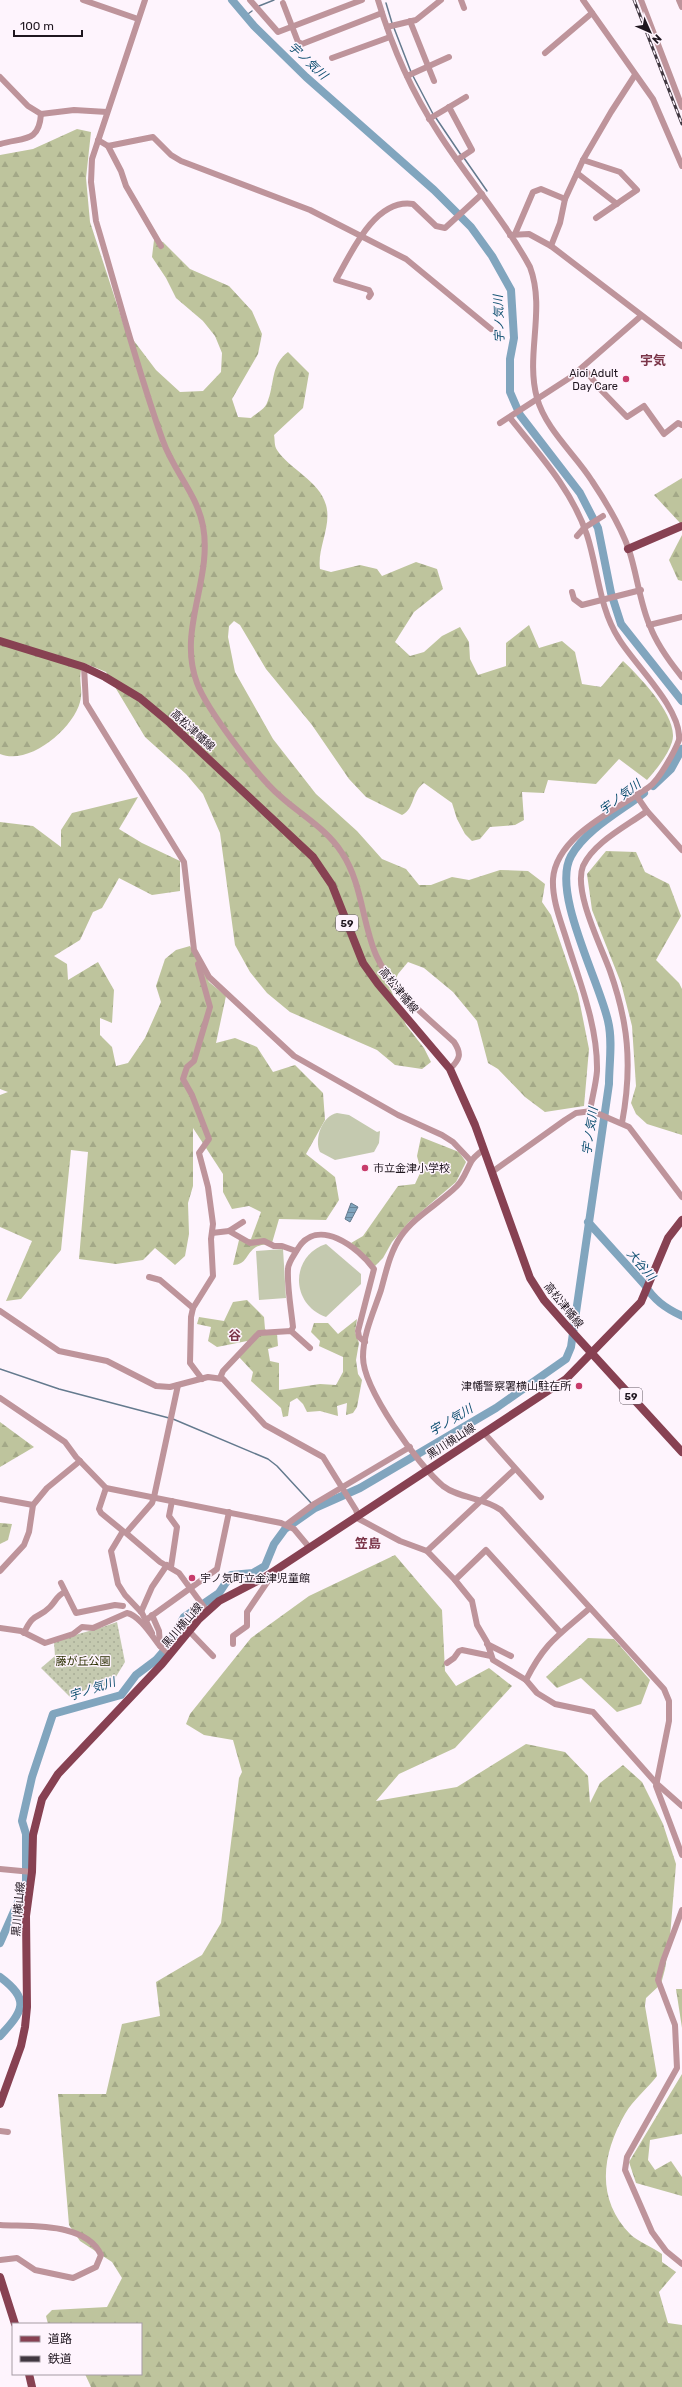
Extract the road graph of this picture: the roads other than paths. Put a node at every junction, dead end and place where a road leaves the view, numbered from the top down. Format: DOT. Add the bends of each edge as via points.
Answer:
graph roads {
  1 [pos="83,0"];
  2 [pos="145,0"];
  3 [pos="250,0"];
  4 [pos="362,0"];
  5 [pos="386,0"];
  6 [pos="441,0"];
  7 [pos="461,0"];
  8 [pos="583,0"];
  9 [pos="641,0"];
  10 [pos="679,0"];
  11 [pos="379,1"];
  12 [pos="283,3"];
  13 [pos="464,8"];
  14 [pos="682,8"];
  15 [pos="382,13"];
  16 [pos="592,13"];
  17 [pos="138,19"];
  18 [pos="410,21"];
  19 [pos="387,27"];
  20 [pos="293,28"];
  21 [pos="390,37"];
  22 [pos="545,53"];
  23 [pos="448,57"];
  24 [pos="332,58"];
  25 [pos="428,67"];
  26 [pos="635,75"];
  27 [pos="407,76"];
  28 [pos="0,77"];
  29 [pos="434,80"];
  30 [pos="466,97"];
  31 [pos="682,106"];
  32 [pos="449,108"];
  33 [pos="107,112"];
  34 [pos="41,114"];
  35 [pos="430,119"];
  36 [pos="98,140"];
  37 [pos="0,144"];
  38 [pos="108,146"];
  39 [pos="457,160"];
  40 [pos="583,160"];
  41 [pos="682,166"];
  42 [pos="577,173"];
  43 [pos="482,194"];
  44 [pos="565,199"];
  45 [pos="617,204"];
  46 [pos="596,218"];
  47 [pos="513,234"];
  48 [pos="361,235"];
  49 [pos="161,246"];
  50 [pos="551,246"];
  51 [pos="369,297"];
  52 [pos="641,316"];
  53 [pos="491,329"];
  54 [pos="682,346"];
  55 [pos="583,367"];
  56 [pos="537,399"];
  57 [pos="511,417"];
  58 [pos="500,423"];
  59 [pos="682,425"];
  60 [pos="603,516"];
  61 [pos="682,526"];
  62 [pos="584,527"];
  63 [pos="577,536"];
  64 [pos="628,549"];
  65 [pos="641,590"];
  66 [pos="572,592"];
  67 [pos="603,600"];
  68 [pos="682,617"];
  69 [pos="649,625"];
  70 [pos="0,641"];
  71 [pos="84,667"];
  72 [pos="682,677"];
  73 [pos="680,721"];
  74 [pos="636,795"];
  75 [pos="647,812"];
  76 [pos="682,850"];
  77 [pos="197,957"];
  78 [pos="450,1069"];
  79 [pos="591,1111"];
  80 [pos="620,1122"];
  81 [pos="483,1150"];
  82 [pos="471,1161"];
  83 [pos="492,1172"];
  84 [pos="682,1197"];
  85 [pos="682,1220"];
  86 [pos="242,1222"];
  87 [pos="229,1231"];
  88 [pos="212,1233"];
  89 [pos="296,1252"];
  90 [pos="150,1277"];
  91 [pos="193,1308"];
  92 [pos="0,1312"];
  93 [pos="291,1331"];
  94 [pos="365,1342"];
  95 [pos="310,1348"];
  96 [pos="592,1354"];
  97 [pos="220,1378"];
  98 [pos="202,1379"];
  99 [pos="178,1385"];
  100 [pos="0,1398"];
  101 [pos="484,1433"];
  102 [pos="409,1445"];
  103 [pos="682,1452"];
  104 [pos="80,1461"];
  105 [pos="515,1469"];
  106 [pos="427,1470"];
  107 [pos="106,1488"];
  108 [pos="342,1490"];
  109 [pos="154,1497"];
  110 [pos="541,1497"];
  111 [pos="0,1498"];
  112 [pos="482,1500"];
  113 [pos="172,1501"];
  114 [pos="33,1505"];
  115 [pos="229,1512"];
  116 [pos="357,1516"];
  117 [pos="287,1525"];
  118 [pos="309,1547"];
  119 [pos="427,1550"];
  120 [pos="169,1566"];
  121 [pos="0,1571"];
  122 [pos="269,1575"];
  123 [pos="455,1580"];
  124 [pos="61,1584"];
  125 [pos="191,1588"];
  126 [pos="65,1592"];
  127 [pos="129,1600"];
  128 [pos="123,1606"];
  129 [pos="204,1607"];
  130 [pos="590,1608"];
  131 [pos="141,1612"];
  132 [pos="127,1613"];
  133 [pos="152,1615"];
  134 [pos="146,1620"];
  135 [pos="0,1628"];
  136 [pos="189,1631"];
  137 [pos="560,1632"];
  138 [pos="24,1633"];
  139 [pos="233,1644"];
  140 [pos="487,1644"];
  141 [pos="163,1649"];
  142 [pos="213,1656"];
  143 [pos="490,1656"];
  144 [pos="511,1656"];
  145 [pos="447,1662"];
  146 [pos="526,1680"];
  147 [pos="656,1783"];
  148 [pos="682,1806"];
  149 [pos="682,1855"];
  150 [pos="0,1869"];
  151 [pos="31,1872"];
  152 [pos="682,1910"];
  153 [pos="0,2104"];
  154 [pos="0,2131"];
  155 [pos="8,2132"];
  156 [pos="0,2225"];
  157 [pos="0,2260"];
  158 [pos="682,2264"];
  159 [pos="0,2277"];
  160 [pos="15,2323"];
  161 [pos="29,2375"];
  162 [pos="32,2387"];
  1 -- 17 [label="street"];
  2 -- 17 [label="street"];
  3 -- 20 [label="street" via="278,32"];
  4 -- 20 [label="street"];
  5 -- 11 [label="street"];
  6 -- 18 [label="street" via="416,20"];
  7 -- 13 [label="street"];
  8 -- 16 [label="street"];
  9 -- 31 [label="street"];
  10 -- 14 [label="street"];
  11 -- 15 [label="street"];
  12 -- 20 [label="street"];
  15 -- 19 [label="street"];
  15 -- 20 [label="street" via="302,44 298,42"];
  16 -- 22 [label="street"];
  16 -- 26 [label="street"];
  17 -- 33 [label="street"];
  18 -- 19 [label="street"];
  18 -- 25 [label="street"];
  19 -- 21 [label="street"];
  21 -- 24 [label="street"];
  21 -- 27 [label="street"];
  23 -- 25 [label="street"];
  25 -- 27 [label="street"];
  25 -- 29 [label="street"];
  26 -- 40 [label="street"];
  26 -- 41 [label="street" via="653,99"];
  27 -- 35 [label="street"];
  28 -- 34 [label="street" via="28,106"];
  30 -- 32 [label="street"];
  32 -- 35 [label="street"];
  32 -- 39 [label="street" via="472,150"];
  33 -- 34 [label="street" via="74,110"];
  33 -- 36 [label="street"];
  34 -- 37 [label="street" via="40,126 32,136"];
  35 -- 39 [label="street"];
  36 -- 38 [label="street"];
  36 -- 78 [label="street" via="92,159 96,221 163,443 196,503 202,522 204,555 190,637 197,684 219,720 259,775 279,796 333,839 343,854 355,879 372,945 384,970 403,995 454,1042 458,1049 458,1061"];
  38 -- 48 [label="street" via="148,137 157,140 166,151 182,161 310,210"];
  38 -- 49 [label="street" via="126,186"];
  39 -- 43 [label="street"];
  40 -- 42 [label="street"];
  40 -- 45 [label="street" via="620,172 637,190"];
  42 -- 44 [label="street"];
  42 -- 45 [label="street"];
  43 -- 47 [label="street"];
  43 -- 48 [label="street" via="445,228 439,228 417,206 400,204 387,210"];
  44 -- 47 [label="street" via="540,189 533,192"];
  44 -- 50 [label="street" via="560,223"];
  45 -- 46 [label="street"];
  47 -- 50 [label="street" via="535,236"];
  47 -- 56 [label="street" via="535,280 537,315 533,357"];
  48 -- 51 [label="street" via="336,280 369,290"];
  48 -- 53 [label="street" via="406,259"];
  50 -- 52 [label="street"];
  52 -- 54 [label="street" via="672,336"];
  52 -- 55 [label="street"];
  55 -- 56 [label="street"];
  55 -- 59 [label="street" via="627,417 644,406 664,434 678,423"];
  56 -- 57 [label="street"];
  56 -- 64 [label="street" via="551,426 594,482"];
  57 -- 58 [label="street"];
  57 -- 62 [label="street" via="565,489"];
  60 -- 62 [label="street"];
  61 -- 64 [label="main road"];
  62 -- 63 [label="street"];
  62 -- 67 [label="street"];
  64 -- 65 [label="street"];
  65 -- 67 [label="street"];
  65 -- 69 [label="street"];
  66 -- 67 [label="street" via="574,599 582,605"];
  67 -- 73 [label="street" via="610,624 620,641 676,712"];
  68 -- 69 [label="street"];
  69 -- 72 [label="street" via="658,645"];
  70 -- 71 [label="main road, 高松津幡線 / 59"];
  71 -- 77 [label="street" via="86,703 184,862 194,950"];
  71 -- 78 [label="main road, 高松津幡線 / 59" via="140,698 313,857 332,885 363,963"];
  73 -- 74 [label="street" via="679,741 667,762 651,786"];
  74 -- 75 [label="street"];
  74 -- 79 [label="street" via="581,832 566,848 553,879 556,902 593,1035 597,1072"];
  75 -- 76 [label="street"];
  75 -- 80 [label="street" via="604,842 589,858 581,874 586,905 610,972 624,1024 627,1066"];
  77 -- 82 [label="street" via="209,977 294,1056 398,1115 442,1135 453,1142"];
  77 -- 88 [label="street" via="210,1007 194,1061 187,1067 183,1079 209,1139 199,1153 208,1187"];
  78 -- 81 [label="main road, 高松津幡線 / 59" via="475,1125"];
  79 -- 80 [label="street"];
  79 -- 83 [label="street" via="576,1113"];
  80 -- 84 [label="street" via="629,1127"];
  81 -- 82 [label="street"];
  81 -- 83 [label="main road, 高松津幡線 / 59"];
  82 -- 94 [label="street" via="458,1184 409,1226 398,1241 387,1268"];
  83 -- 96 [label="main road, 高松津幡線 / 59" via="530,1278 544,1300"];
  85 -- 96 [label="main road, 黒川横山線" via="668,1238 645,1293 635,1309"];
  86 -- 87 [label="street"];
  87 -- 88 [label="street"];
  87 -- 89 [label="street" via="250,1243 264,1241"];
  88 -- 91 [label="street" via="213,1276"];
  89 -- 93 [label="street" via="288,1268 293,1327"];
  89 -- 94 [label="street" via="308,1239 330,1234 338,1237 373,1267 374,1274 358,1331 359,1338"];
  90 -- 91 [label="street" via="160,1280"];
  91 -- 98 [label="street" via="190,1363"];
  92 -- 99 [label="street" via="59,1350 107,1361 156,1386 166,1388"];
  93 -- 95 [label="street"];
  93 -- 97 [label="street" via="259,1333 223,1371"];
  94 -- 102 [label="street" via="363,1356 372,1391"];
  96 -- 101 [label="main road, 黒川横山線" via="566,1379"];
  96 -- 103 [label="main road, 高松津幡線 / 59"];
  97 -- 98 [label="street"];
  97 -- 108 [label="street" via="265,1425 322,1457"];
  98 -- 99 [label="street"];
  99 -- 109 [label="street"];
  100 -- 104 [label="street" via="65,1442"];
  101 -- 105 [label="street"];
  101 -- 106 [label="main road, 黒川横山線"];
  102 -- 106 [label="street"];
  102 -- 108 [label="street"];
  104 -- 107 [label="street"];
  104 -- 114 [label="street" via="47,1488"];
  105 -- 110 [label="street"];
  105 -- 112 [label="street"];
  106 -- 112 [label="street" via="444,1486 460,1495"];
  106 -- 116 [label="main road, 黒川横山線"];
  107 -- 109 [label="street"];
  107 -- 127 [label="street" via="99,1509 123,1531 111,1551 118,1584"];
  108 -- 116 [label="street"];
  108 -- 117 [label="street" via="313,1505"];
  109 -- 113 [label="street"];
  109 -- 120 [label="street" via="152,1503 126,1533 160,1562"];
  111 -- 114 [label="street"];
  112 -- 119 [label="street"];
  112 -- 130 [label="street" via="493,1504 509,1518"];
  113 -- 115 [label="street"];
  113 -- 120 [label="street" via="169,1516 177,1527"];
  114 -- 121 [label="street" via="29,1532 24,1545"];
  115 -- 117 [label="street"];
  115 -- 125 [label="street" via="217,1569"];
  116 -- 118 [label="main road, 黒川横山線"];
  116 -- 119 [label="street" via="358,1519 400,1541"];
  117 -- 118 [label="street" via="294,1529"];
  118 -- 122 [label="main road, 黒川横山線"];
  119 -- 123 [label="street"];
  120 -- 125 [label="street" via="179,1573"];
  120 -- 131 [label="street" via="152,1587"];
  122 -- 129 [label="main road, 黒川横山線"];
  122 -- 139 [label="street" via="270,1578 247,1612 247,1626 233,1636"];
  123 -- 137 [label="street" via="486,1550"];
  123 -- 140 [label="street" via="472,1601 477,1625"];
  124 -- 126 [label="street"];
  125 -- 129 [label="street"];
  125 -- 133 [label="street"];
  126 -- 128 [label="street" via="76,1613 115,1605"];
  126 -- 138 [label="street" via="59,1594 49,1607 34,1615"];
  127 -- 128 [label="street"];
  127 -- 131 [label="street"];
  128 -- 132 [label="street"];
  129 -- 136 [label="main road, 黒川横山線"];
  130 -- 137 [label="street"];
  130 -- 147 [label="street" via="654,1677 664,1689 669,1701 669,1722"];
  131 -- 134 [label="street"];
  132 -- 138 [label="street" via="93,1628 82,1627 73,1634 45,1644"];
  132 -- 141 [label="street" via="131,1614"];
  133 -- 134 [label="street"];
  133 -- 141 [label="street"];
  134 -- 141 [label="street"];
  135 -- 138 [label="street"];
  136 -- 141 [label="main road, 黒川横山線"];
  136 -- 142 [label="street"];
  137 -- 146 [label="street" via="544,1648"];
  140 -- 143 [label="street"];
  140 -- 144 [label="street"];
  141 -- 151 [label="main road, 黒川横山線" via="54,1780 42,1799 35,1820"];
  143 -- 145 [label="street" via="459,1651"];
  143 -- 146 [label="street"];
  146 -- 147 [label="street" via="537,1693 555,1704 593,1712"];
  147 -- 148 [label="street"];
  147 -- 149 [label="street"];
  150 -- 151 [label="street"];
  151 -- 153 [label="main road, 黒川横山線" via="26,1916 25,2026 21,2046"];
  152 -- 158 [label="street" via="658,1980 675,2025 677,2068 627,2157 625,2170 652,2232 666,2251"];
  154 -- 155 [label="street"];
  156 -- 157 [label="street" via="68,2231 97,2246 101,2255 96,2267 73,2278 35,2270 17,2258"];
  159 -- 160 [label="main road"];
  161 -- 162 [label="main road"];
}
